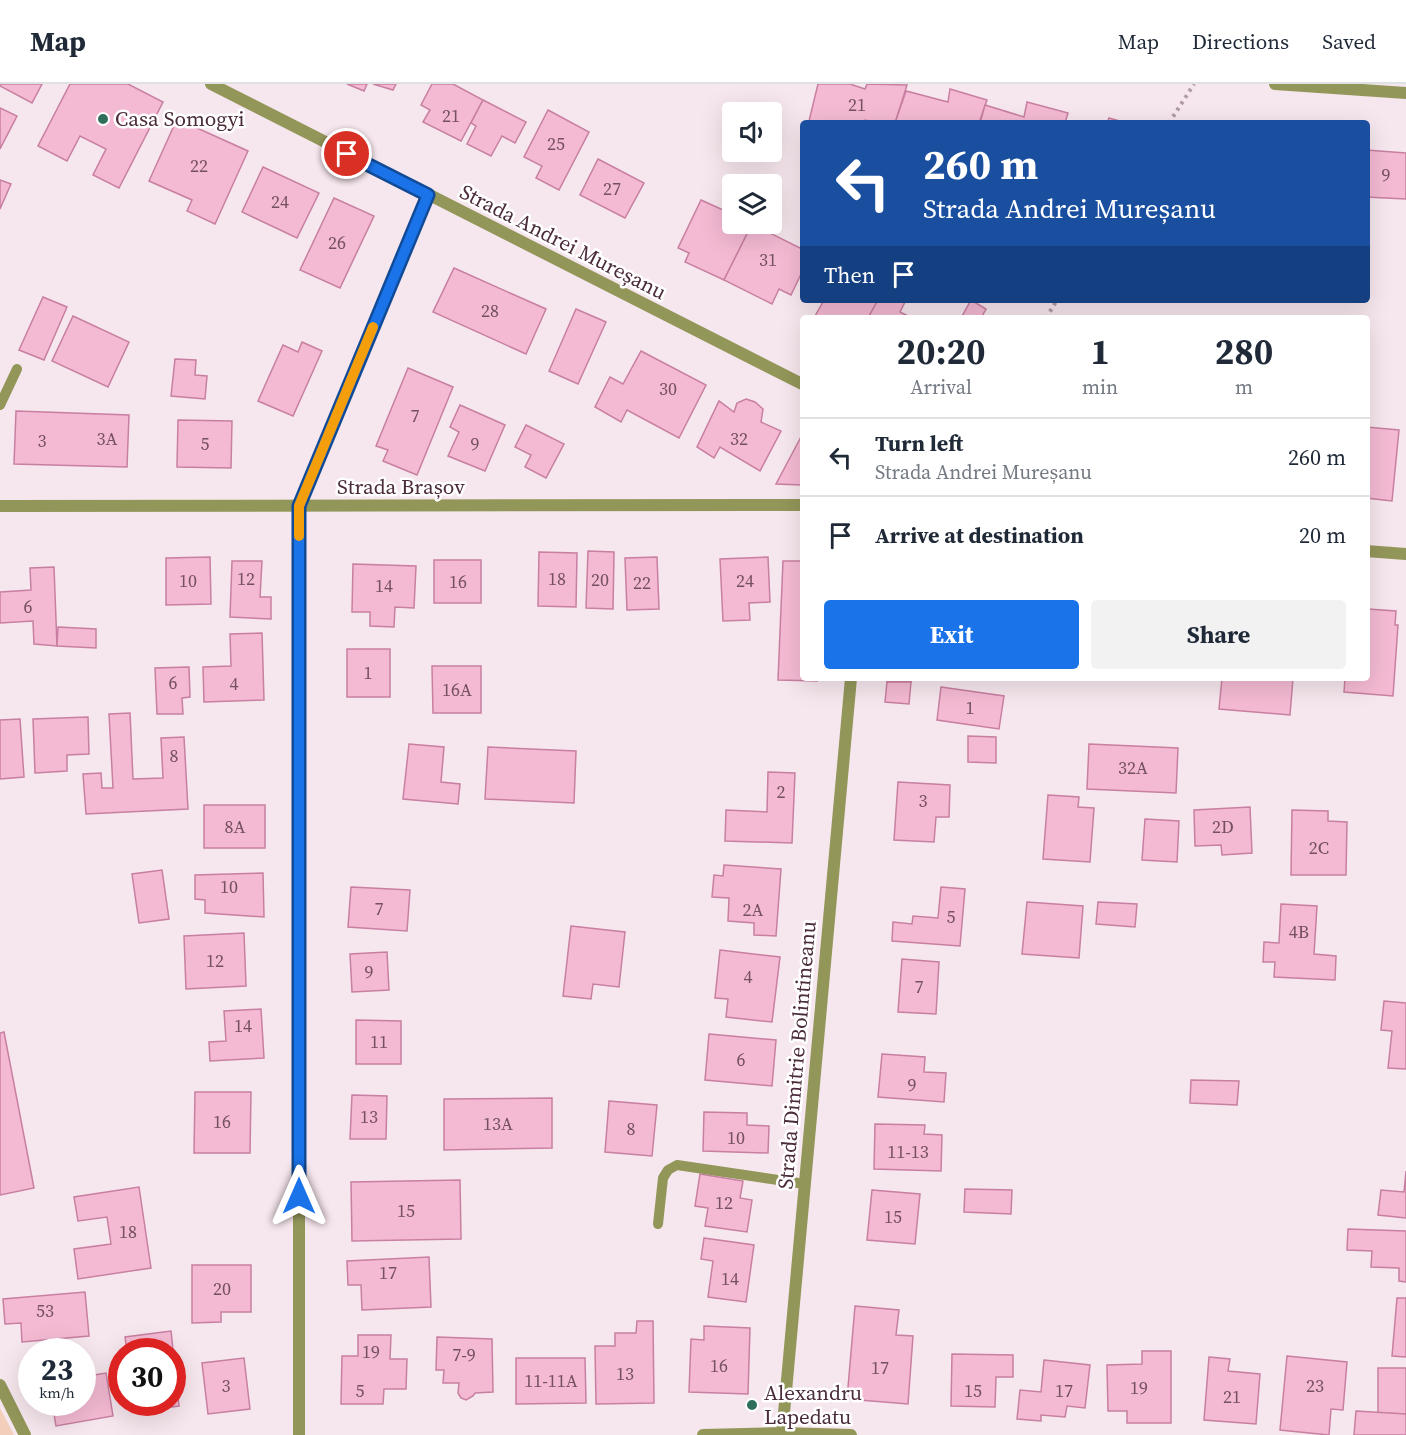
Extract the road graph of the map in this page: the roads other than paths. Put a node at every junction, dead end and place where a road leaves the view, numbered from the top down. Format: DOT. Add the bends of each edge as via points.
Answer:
graph roads {
  1 [pos="211,84"];
  2 [pos="1275,84"];
  3 [pos="1366,88"];
  4 [pos="1406,93"];
  5 [pos="428,195"];
  6 [pos="17,369"];
  7 [pos="800,383"];
  8 [pos="0,405"];
  9 [pos="800,505"];
  10 [pos="0,506"];
  11 [pos="299,506"];
  12 [pos="1370,550"];
  13 [pos="1406,554"];
  14 [pos="851,681"];
  15 [pos="805,1184"];
  16 [pos="658,1224"];
  17 [pos="0,1385"];
  18 [pos="782,1434"];
  19 [pos="25,1435"];
  20 [pos="299,1435"];
  21 [pos="703,1435"];
  22 [pos="851,1435"];
  1 -- 5 [label="street, Strada Andrei Mureșanu"];
  2 -- 3 [label="street"];
  3 -- 4 [label="street"];
  5 -- 7 [label="street, Strada Andrei Mureșanu"];
  5 -- 11 [label="street"];
  6 -- 8 [label="lane"];
  9 -- 11 [label="street, Strada Brașov"];
  10 -- 11 [label="street, Strada Brașov"];
  11 -- 20 [label="street"];
  12 -- 13 [label="street"];
  14 -- 15 [label="street, Strada Dimitrie Bolintineanu"];
  15 -- 16 [label="lane" via="677,1165 663,1178"];
  15 -- 18 [label="street, Strada Dimitrie Bolintineanu"];
  17 -- 19 [label="street"];
  18 -- 21 [label="street"];
  18 -- 22 [label="street"];
}
